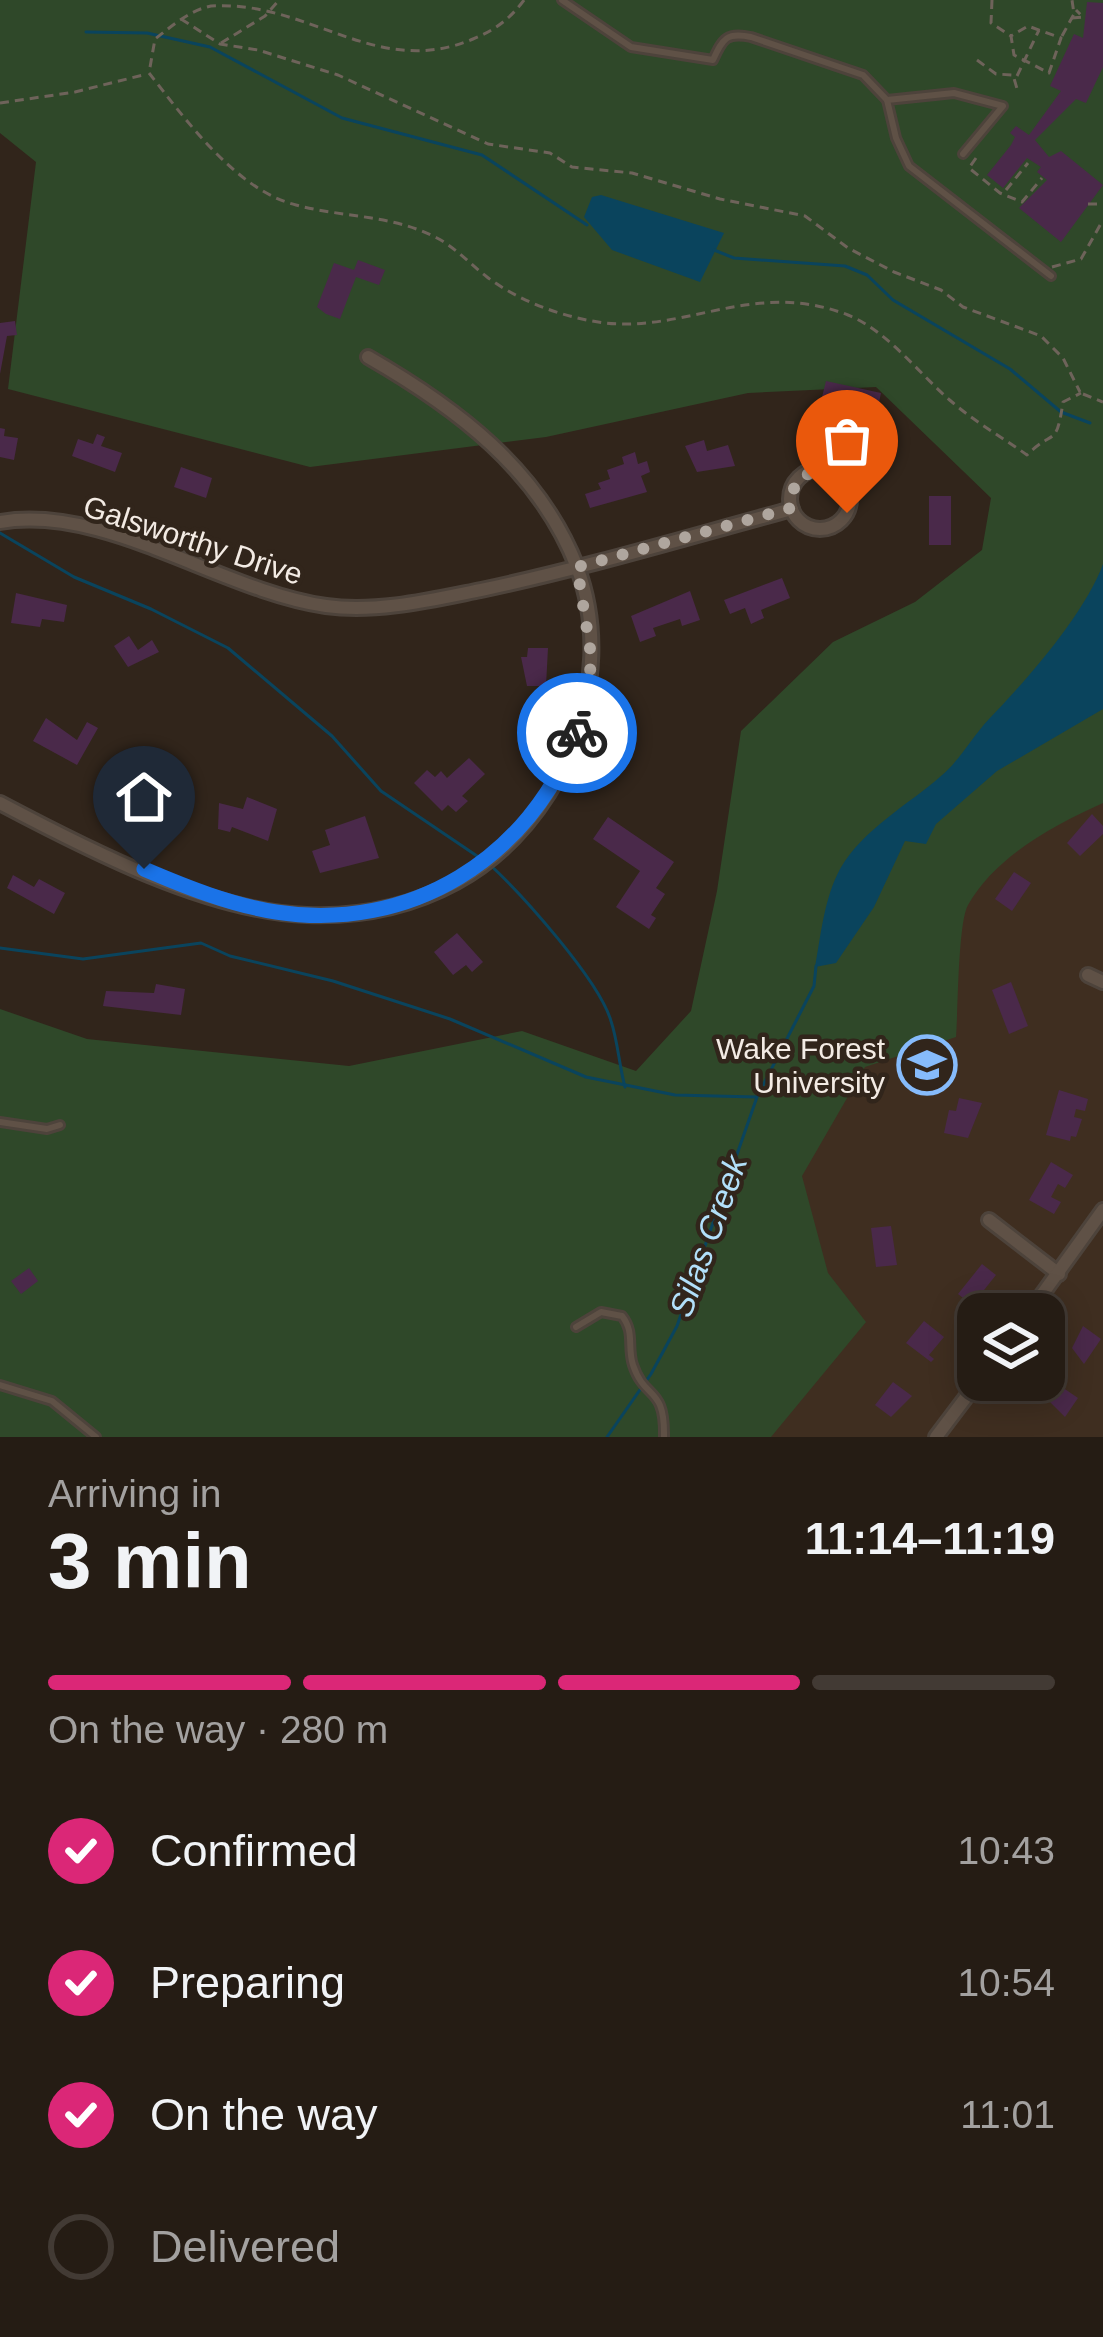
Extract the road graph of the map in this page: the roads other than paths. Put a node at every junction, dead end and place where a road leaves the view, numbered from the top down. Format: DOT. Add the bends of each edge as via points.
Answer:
graph roads {
  1 [pos="562,0"];
  2 [pos="887,100"];
  3 [pos="963,154"];
  4 [pos="1049,274"];
  5 [pos="368,358"];
  6 [pos="791,508"];
  7 [pos="0,522"];
  8 [pos="577,567"];
  9 [pos="0,803"];
  10 [pos="1088,975"];
  11 [pos="1103,982"];
  12 [pos="0,1122"];
  13 [pos="60,1125"];
  14 [pos="1103,1210"];
  15 [pos="989,1220"];
  16 [pos="1058,1274"];
  17 [pos="1044,1293"];
  18 [pos="576,1327"];
  19 [pos="0,1384"];
  20 [pos="964,1401"];
  21 [pos="96,1437"];
  22 [pos="664,1437"];
  23 [pos="937,1437"];
  1 -- 2 [label="lane" via="632,47 712,60 733,33 862,75"];
  2 -- 3 [label="lane" via="954,93 1003,106"];
  2 -- 4 [label="lane" via="909,166"];
  5 -- 8 [label="street" via="491,443 541,503"];
  6 -- 6 [label="street, Galsworthy Drive" via="804,524 831,526 847,513 848,486 835,472 809,470 791,490"];
  6 -- 8 [label="street, Galsworthy Drive"];
  7 -- 8 [label="street, Galsworthy Drive" via="76,526 257,588 346,608 446,597"];
  8 -- 9 [label="street" via="592,661 568,756 541,804 504,845 430,895 371,913 275,912 168,879"];
  10 -- 11 [label="street"];
  12 -- 13 [label="lane"];
  14 -- 16 [label="street"];
  15 -- 16 [label="street"];
  16 -- 17 [label="street"];
  18 -- 22 [label="lane" via="601,1312 622,1316 633,1364 666,1413"];
  19 -- 21 [label="lane" via="52,1401"];
  20 -- 23 [label="street"];
}
